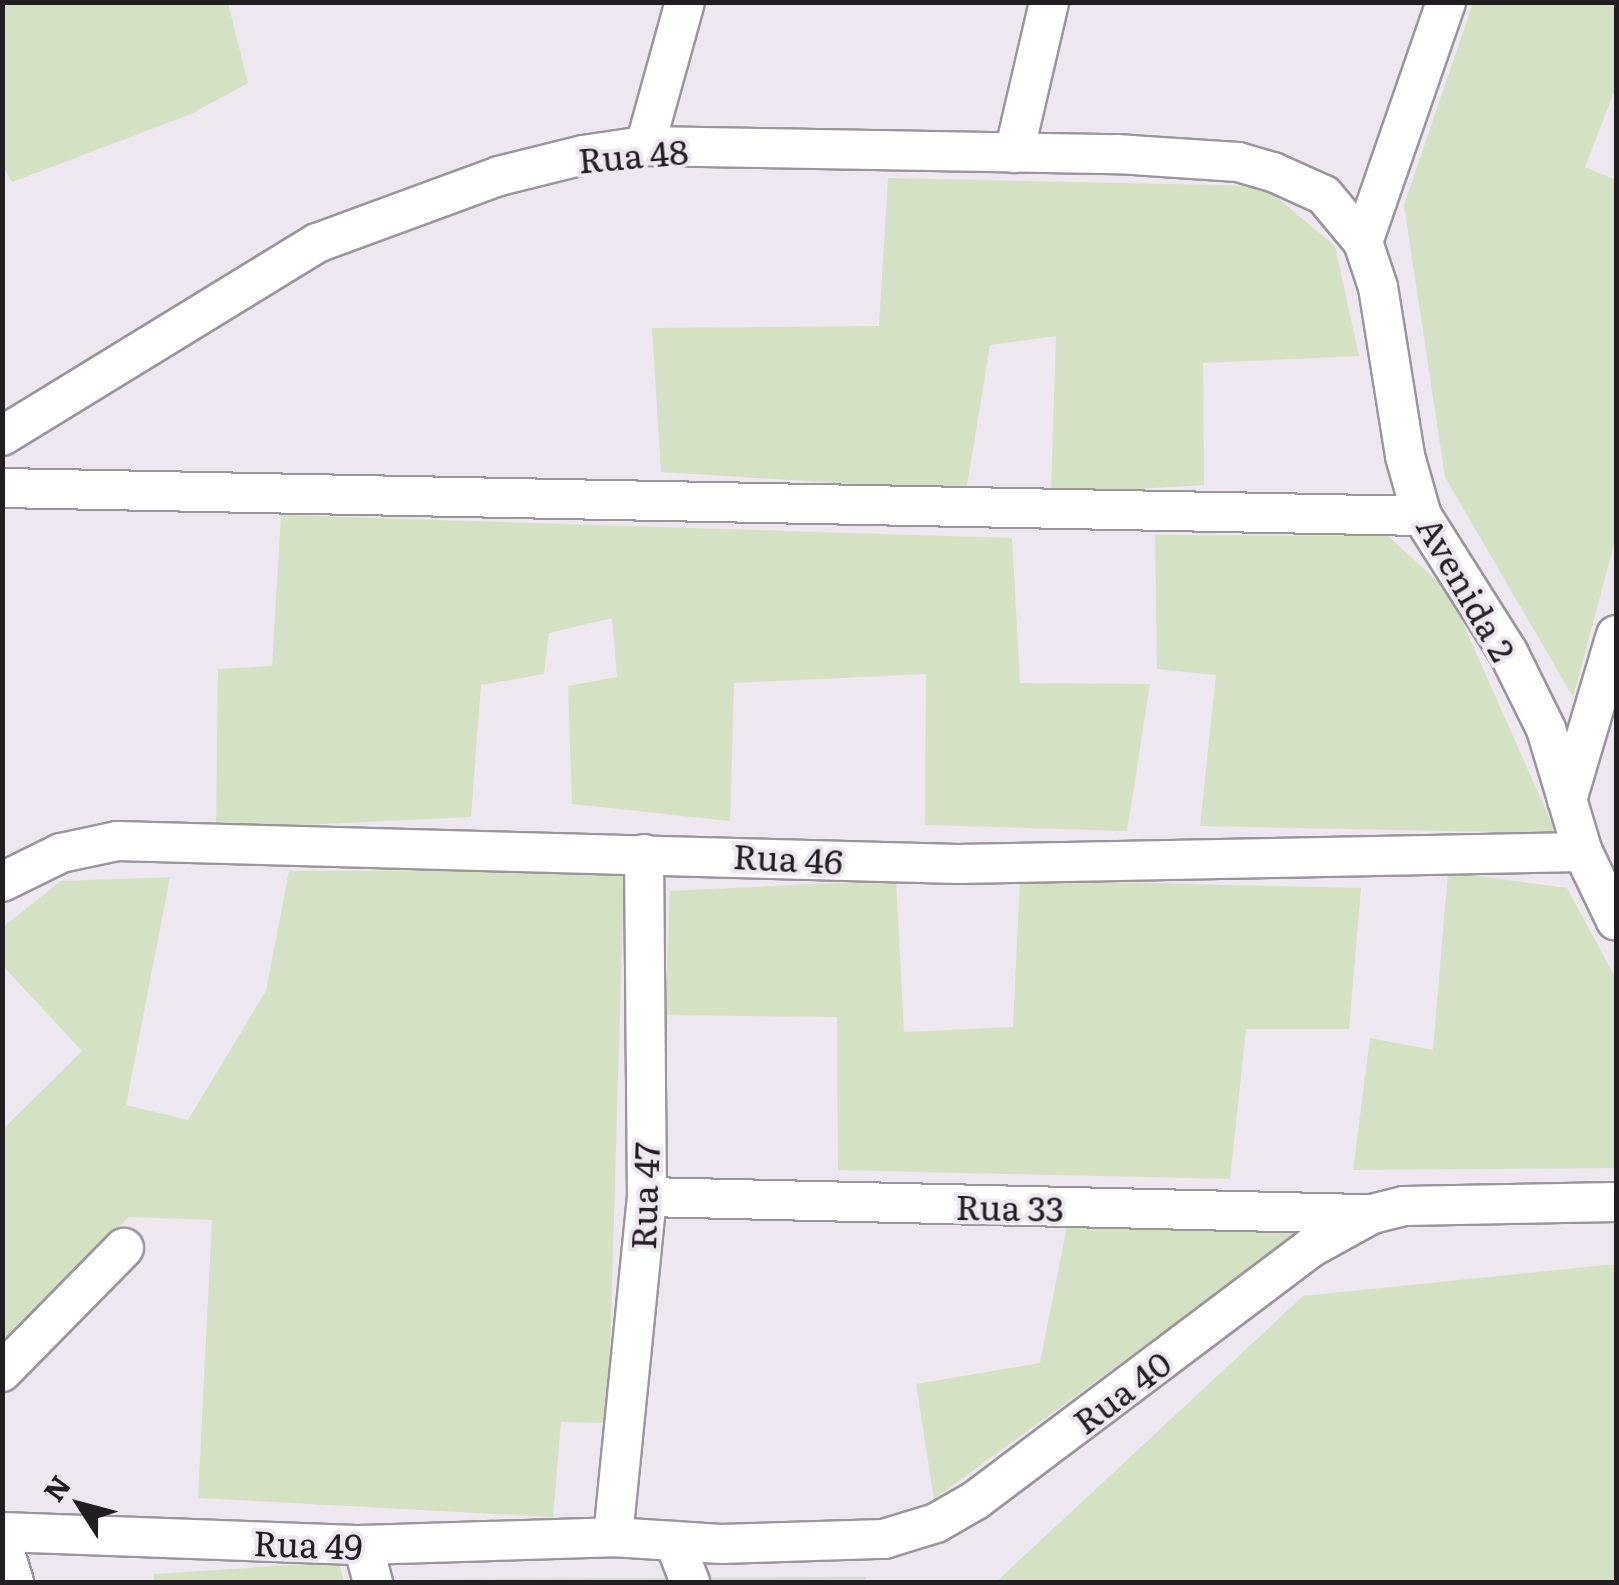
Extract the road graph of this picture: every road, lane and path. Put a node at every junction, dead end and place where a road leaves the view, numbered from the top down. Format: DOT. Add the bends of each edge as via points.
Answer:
graph roads {
  1 [pos="685,2"];
  2 [pos="1049,2"];
  3 [pos="1446,2"];
  4 [pos="645,146"];
  5 [pos="1014,153"];
  6 [pos="1324,195"];
  7 [pos="1363,242"];
  8 [pos="2,436"];
  9 [pos="2,488"];
  10 [pos="1422,516"];
  11 [pos="1616,635"];
  12 [pos="1567,800"];
  13 [pos="1582,852"];
  14 [pos="644,854"];
  15 [pos="2,882"];
  16 [pos="1616,921"];
  17 [pos="647,1198"];
  18 [pos="1616,1202"];
  19 [pos="1372,1214"];
  20 [pos="124,1248"];
  21 [pos="2,1372"];
  22 [pos="2,1532"];
  23 [pos="613,1537"];
  24 [pos="674,1541"];
  25 [pos="2,1542"];
  26 [pos="363,1546"];
  27 [pos="14,1582"];
  28 [pos="373,1582"];
  29 [pos="690,1582"];
  1 -- 4 [label="street"];
  2 -- 5 [label="street"];
  3 -- 7 [label="street"];
  4 -- 5 [label="street, Rua 48"];
  4 -- 8 [label="street, Rua 48" via="499,176 317,243"];
  5 -- 6 [label="street, Rua 48" via="1238,162"];
  6 -- 7 [label="street, Avenida 2"];
  7 -- 10 [label="street, Avenida 2" via="1378,286 1405,456"];
  9 -- 10 [label="street"];
  10 -- 12 [label="street, Avenida 2" via="1508,652 1546,729"];
  11 -- 12 [label="street"];
  12 -- 13 [label="street, Avenida 2"];
  13 -- 14 [label="street, Rua 46" via="958,864"];
  13 -- 16 [label="street, Avenida 2"];
  14 -- 15 [label="street, Rua 46" via="276,850 117,841 62,853"];
  14 -- 17 [label="street, Rua 47"];
  17 -- 19 [label="street, Rua 33"];
  17 -- 23 [label="street, Rua 47"];
  18 -- 19 [label="street, Rua 40" via="1404,1206"];
  19 -- 24 [label="street, Rua 40" via="1310,1248 936,1523 857,1542"];
  20 -- 21 [label="street"];
  22 -- 26 [label="street, Rua 49"];
  23 -- 24 [label="street, Rua 40"];
  23 -- 26 [label="street, Rua 49"];
  24 -- 29 [label="street"];
  25 -- 27 [label="street"];
  26 -- 28 [label="street"];
}
